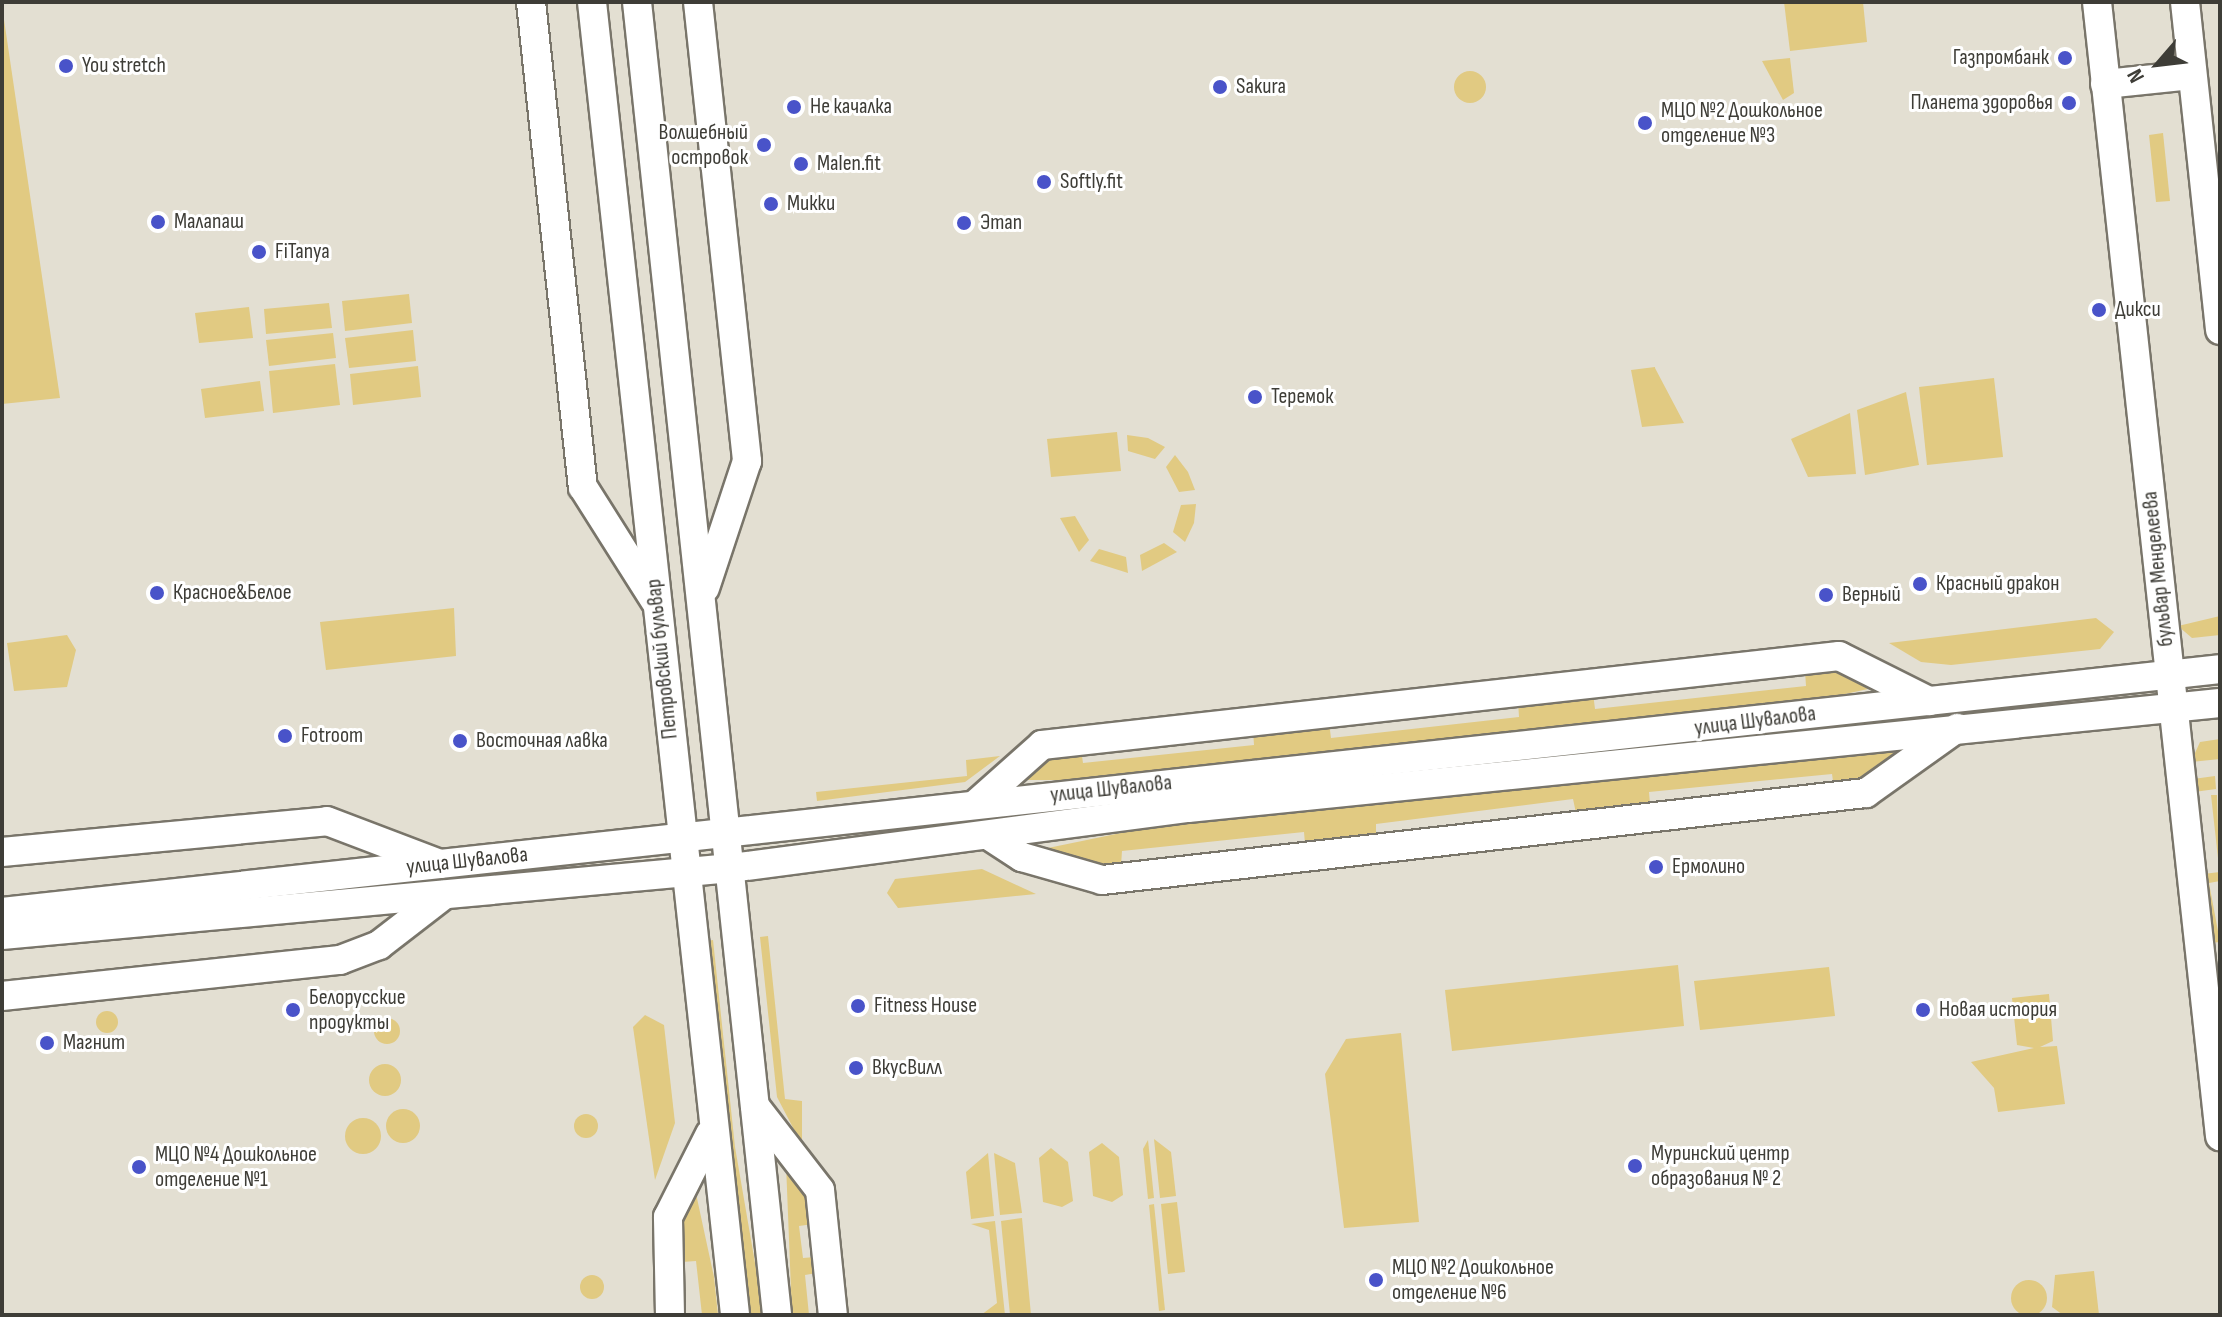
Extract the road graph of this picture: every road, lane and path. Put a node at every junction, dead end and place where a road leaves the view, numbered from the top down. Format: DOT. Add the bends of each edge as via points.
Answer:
graph roads {
  1 [pos="531,2"];
  2 [pos="592,2"];
  3 [pos="637,2"];
  4 [pos="698,2"];
  5 [pos="2097,2"];
  6 [pos="2185,2"];
  7 [pos="2192,75"];
  8 [pos="2105,84"];
  9 [pos="2220,330"];
  10 [pos="703,592"];
  11 [pos="656,603"];
  12 [pos="2220,669"];
  13 [pos="2170,675"];
  14 [pos="1929,701"];
  15 [pos="2220,703"];
  16 [pos="2173,708"];
  17 [pos="1957,728"];
  18 [pos="977,803"];
  19 [pos="727,833"];
  20 [pos="991,837"];
  21 [pos="680,838"];
  22 [pos="2,852"];
  23 [pos="441,864"];
  24 [pos="731,868"];
  25 [pos="683,872"];
  26 [pos="444,895"];
  27 [pos="2,912"];
  28 [pos="2,935"];
  29 [pos="2,996"];
  30 [pos="755,1106"];
  31 [pos="710,1134"];
  32 [pos="2220,1136"];
  33 [pos="670,1315"];
  34 [pos="735,1315"];
  35 [pos="777,1315"];
  36 [pos="833,1315"];
  1 -- 11 [label="street" via="583,487 610,541"];
  2 -- 11 [label="street, Петровский бульвар"];
  3 -- 10 [label="street"];
  4 -- 10 [label="street" via="747,461"];
  5 -- 8 [label="street, бульвар Менделеева"];
  6 -- 7 [label="street"];
  7 -- 8 [label="street"];
  7 -- 9 [label="street"];
  8 -- 13 [label="street, бульвар Менделеева"];
  10 -- 19 [label="street"];
  11 -- 21 [label="street, Петровский бульвар"];
  12 -- 13 [label="street, улица Шувалова"];
  13 -- 14 [label="street, улица Шувалова"];
  13 -- 16 [label="street, бульвар Менделеева"];
  14 -- 18 [label="street, улица Шувалова"];
  14 -- 18 [label="street" via="1839,656 1042,745"];
  15 -- 16 [label="street, улица Шувалова"];
  16 -- 17 [label="street, улица Шувалова"];
  16 -- 32 [label="street, бульвар Менделеева"];
  17 -- 20 [label="street, улица Шувалова" via="1188,808"];
  17 -- 20 [label="street" via="1866,793 1102,880 1022,857"];
  18 -- 19 [label="street, улица Шувалова"];
  19 -- 21 [label="street, улица Шувалова"];
  19 -- 24 [label="street"];
  20 -- 24 [label="street, улица Шувалова"];
  21 -- 23 [label="street, улица Шувалова"];
  21 -- 25 [label="street, Петровский бульвар"];
  22 -- 23 [label="street" via="327,821"];
  23 -- 27 [label="street, улица Шувалова"];
  24 -- 25 [label="street, улица Шувалова"];
  24 -- 30 [label="street"];
  25 -- 26 [label="street, улица Шувалова"];
  25 -- 31 [label="street, Петровский бульвар"];
  26 -- 28 [label="street, улица Шувалова"];
  26 -- 29 [label="street" via="379,945 340,960"];
  30 -- 35 [label="street"];
  30 -- 36 [label="street" via="820,1190"];
  31 -- 33 [label="street" via="668,1217"];
  31 -- 34 [label="street, Петровский бульвар"];
}
